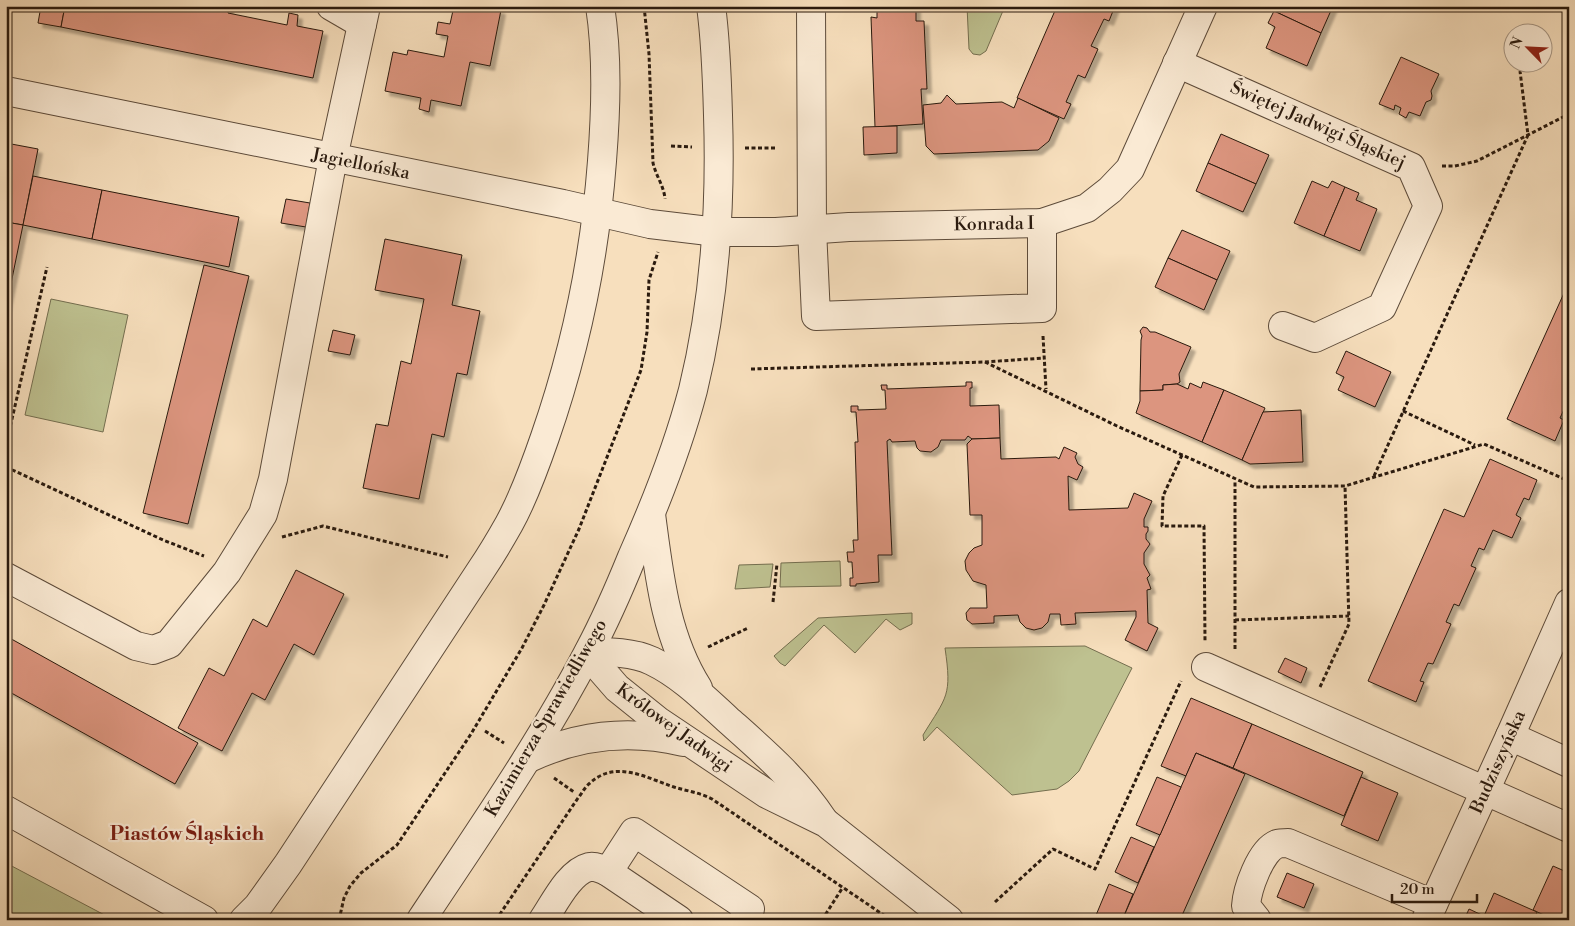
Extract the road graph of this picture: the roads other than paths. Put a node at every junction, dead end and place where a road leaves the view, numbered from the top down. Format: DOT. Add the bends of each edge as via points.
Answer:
graph roads {
  1 [pos="331,6"];
  2 [pos="600,6"];
  3 [pos="711,6"];
  4 [pos="811,6"];
  5 [pos="1203,6"];
  6 [pos="364,15"];
  7 [pos="1177,63"];
  8 [pos="6,92"];
  9 [pos="333,158"];
  10 [pos="598,212"];
  11 [pos="1042,223"];
  12 [pos="812,229"];
  13 [pos="717,232"];
  14 [pos="1283,326"];
  15 [pos="651,513"];
  16 [pos="6,577"];
  17 [pos="1569,603"];
  18 [pos="589,652"];
  19 [pos="1206,667"];
  20 [pos="703,697"];
  21 [pos="1510,736"];
  22 [pos="692,744"];
  23 [pos="527,759"];
  24 [pos="1569,763"];
  25 [pos="1485,791"];
  26 [pos="6,810"];
  27 [pos="826,823"];
  28 [pos="1569,828"];
  29 [pos="608,872"];
  30 [pos="1430,912"];
  31 [pos="204,920"];
  32 [pos="244,920"];
  33 [pos="421,920"];
  34 [pos="544,920"];
  35 [pos="679,920"];
  36 [pos="742,920"];
  37 [pos="949,920"];
  38 [pos="1257,920"];
  1 -- 6 [label="street"];
  2 -- 10 [label="street" via="605,115"];
  3 -- 13 [label="street, Kazimierza Sprawiedliwego" via="719,147"];
  4 -- 12 [label="street"];
  5 -- 7 [label="street, Konrada I"];
  6 -- 9 [label="street"];
  7 -- 11 [label="street, Konrada I" via="1130,169 1087,208"];
  7 -- 14 [label="street, Świętej Jadwigi Śląskiej" via="1411,167 1428,206 1382,307 1315,338"];
  8 -- 9 [label="street, Jagiellońska"];
  9 -- 10 [label="street, Jagiellońska"];
  9 -- 16 [label="street" via="274,479 263,514 231,565 169,644 153,650 136,646"];
  10 -- 13 [label="street, Jagiellońska" via="650,224"];
  10 -- 32 [label="street" via="572,348 534,468 510,523 288,864"];
  11 -- 12 [label="street, Konrada I"];
  11 -- 12 [label="street" via="1042,308 816,316"];
  12 -- 13 [label="street, Konrada I"];
  13 -- 15 [label="street, Kazimierza Sprawiedliwego" via="710,294 692,391"];
  15 -- 18 [label="street, Kazimierza Sprawiedliwego"];
  15 -- 20 [label="street" via="665,608 683,662"];
  17 -- 21 [label="street, Budziszyńska"];
  18 -- 20 [label="street, Królowej Jadwigi" via="620,653 651,660"];
  18 -- 22 [label="street, Królowej Jadwigi" via="618,688"];
  18 -- 23 [label="street, Kazimierza Sprawiedliwego"];
  19 -- 25 [label="street"];
  20 -- 27 [label="street, Królowej Jadwigi" via="794,781"];
  21 -- 24 [label="street"];
  21 -- 25 [label="street, Budziszyńska"];
  22 -- 23 [label="street" via="650,736 611,735 582,739"];
  22 -- 27 [label="street, Królowej Jadwigi" via="767,794"];
  23 -- 33 [label="street, Kazimierza Sprawiedliwego"];
  25 -- 28 [label="street"];
  25 -- 30 [label="street, Budziszyńska"];
  26 -- 31 [label="street"];
  27 -- 37 [label="street, Królowej Jadwigi"];
  29 -- 34 [label="street" via="599,867 579,872 569,880"];
  29 -- 35 [label="street"];
  29 -- 36 [label="street" via="634,832 750,909"];
  30 -- 38 [label="street" via="1288,843 1276,844 1264,854 1247,892 1246,906"];
}
